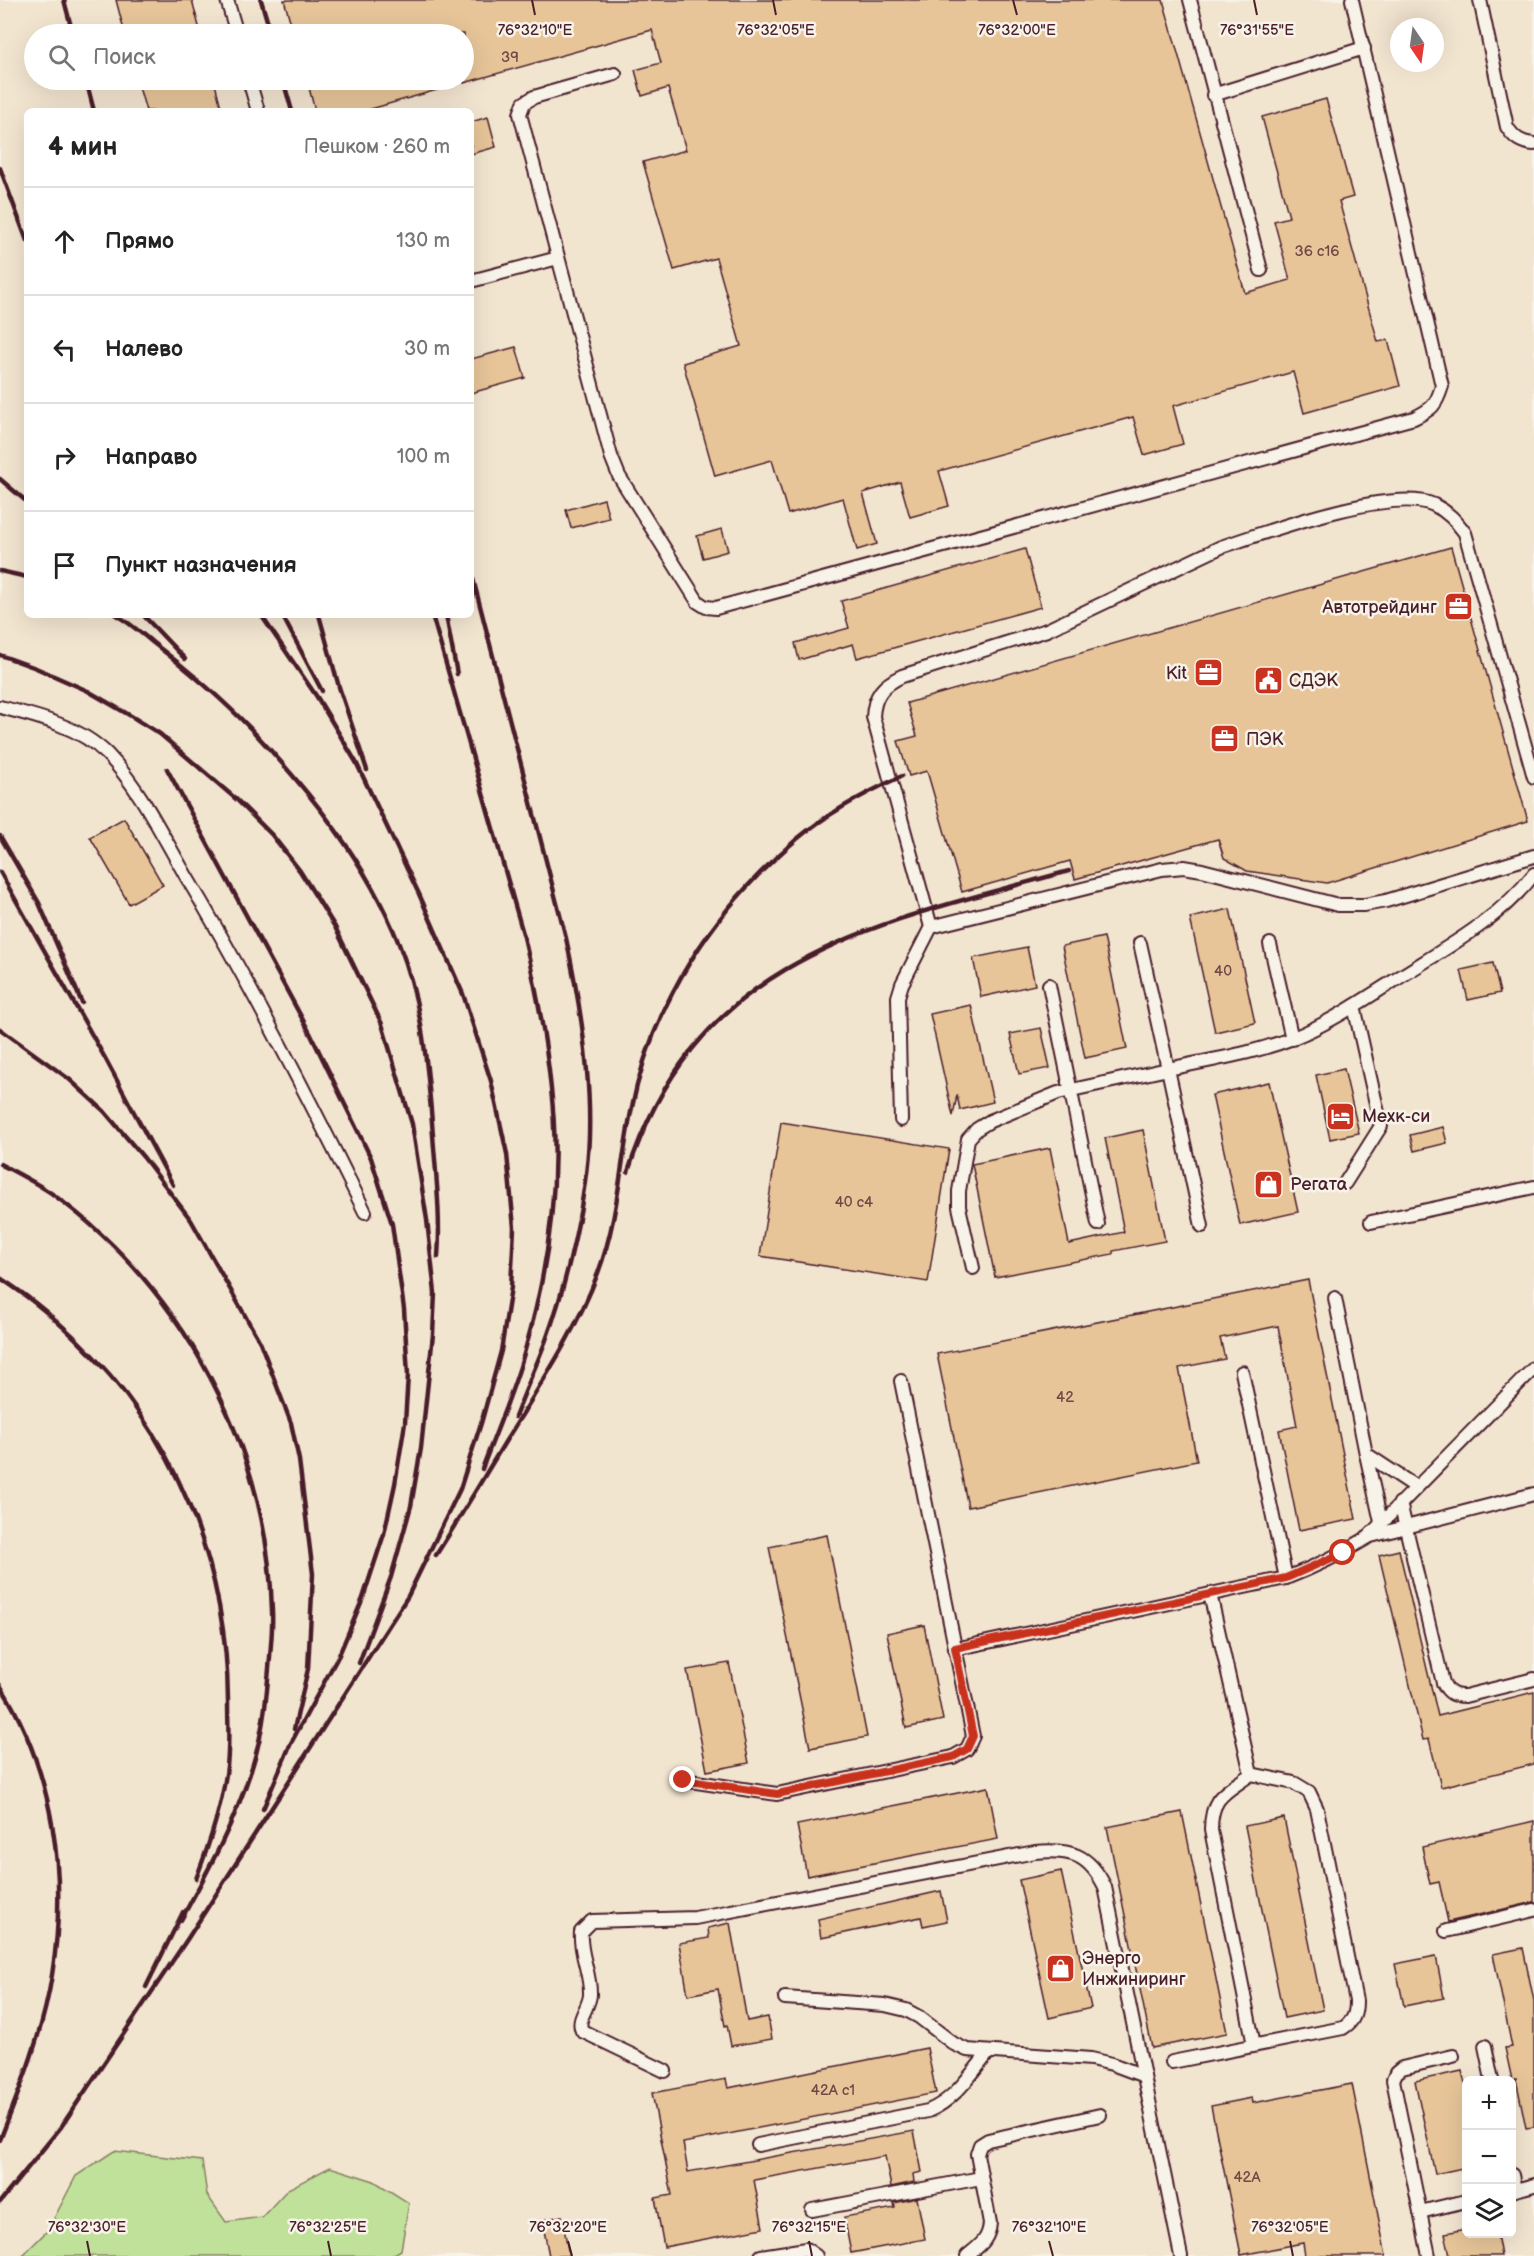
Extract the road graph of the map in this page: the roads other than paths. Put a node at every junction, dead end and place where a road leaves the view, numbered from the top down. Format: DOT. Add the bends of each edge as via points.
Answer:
graph roads {
  1 [pos="227,0"];
  2 [pos="1190,0"];
  3 [pos="1352,0"];
  4 [pos="1480,0"];
  5 [pos="234,24"];
  6 [pos="1364,48"];
  7 [pos="615,74"];
  8 [pos="252,90"];
  9 [pos="1214,95"];
  10 [pos="257,108"];
  11 [pos="1534,144"];
  12 [pos="558,258"];
  13 [pos="1261,270"];
  14 [pos="474,281"];
  15 [pos="0,707"];
  16 [pos="1534,777"];
  17 [pos="1534,856"];
  18 [pos="1534,874"];
  19 [pos="932,927"];
  20 [pos="1140,943"];
  21 [pos="1270,944"];
  22 [pos="1049,985"];
  23 [pos="1354,1006"];
  24 [pos="1292,1039"];
  25 [pos="1168,1069"];
  26 [pos="1070,1090"];
  27 [pos="901,1120"];
  28 [pos="1345,1183"];
  29 [pos="1534,1187"];
  30 [pos="365,1212"];
  31 [pos="1371,1222"];
  32 [pos="1098,1224"];
  33 [pos="1202,1226"];
  34 [pos="973,1268"];
  35 [pos="1335,1298"];
  36 [pos="1534,1368"];
  37 [pos="1242,1372"];
  38 [pos="901,1381"];
  39 [pos="1366,1454"];
  40 [pos="1416,1487"];
  41 [pos="1534,1494"];
  42 [pos="1400,1503"];
  43 [pos="1381,1522"];
  44 [pos="1406,1527"];
  45 [pos="1367,1538"];
  46 [pos="1286,1578"];
  47 [pos="1210,1594"];
  48 [pos="955,1648"];
  49 [pos="1534,1679"];
  50 [pos="1251,1774"];
  51 [pos="683,1780"];
  52 [pos="1534,1910"];
  53 [pos="1446,1931"];
  54 [pos="785,1998"];
  55 [pos="1254,2046"];
  56 [pos="1485,2046"];
  57 [pos="989,2052"];
  58 [pos="1453,2056"];
  59 [pos="1172,2062"];
  60 [pos="665,2072"];
  61 [pos="1144,2076"];
  62 [pos="1491,2076"];
  63 [pos="1100,2115"];
  64 [pos="758,2145"];
  65 [pos="981,2178"];
  66 [pos="1534,2186"];
  67 [pos="1516,2189"];
  68 [pos="1462,2202"];
  69 [pos="812,2210"];
  70 [pos="1420,2212"];
  71 [pos="760,2256"];
  72 [pos="816,2256"];
  73 [pos="967,2256"];
  74 [pos="1181,2256"];
  75 [pos="1429,2256"];
  1 -- 5 [label="lane"];
  2 -- 9 [label="lane"];
  3 -- 6 [label="lane"];
  4 -- 11 [label="lane" via="1507,127 1513,137"];
  6 -- 9 [label="lane"];
  6 -- 12 [label="lane" via="1442,386 1431,409 1414,418 716,608 698,602 620,476 611,456"];
  7 -- 12 [label="lane" via="534,97 524,103 520,114"];
  8 -- 10 [label="lane"];
  9 -- 13 [label="lane"];
  12 -- 14 [label="lane"];
  15 -- 30 [label="lane" via="38,716 79,734 106,753 130,781 233,956"];
  16 -- 19 [label="lane" via="1465,533 1454,518 1434,505 1389,501 1359,506 1221,547 1047,630 889,682 874,704 873,717"];
  17 -- 19 [label="lane" via="1364,905 1338,905 1202,870 1162,869"];
  18 -- 23 [label="lane" via="1495,914"];
  19 -- 27 [label="lane" via="898,997"];
  20 -- 25 [label="lane"];
  21 -- 24 [label="lane"];
  22 -- 26 [label="lane"];
  23 -- 24 [label="lane"];
  23 -- 28 [label="lane" via="1381,1126"];
  24 -- 25 [label="lane"];
  25 -- 26 [label="lane"];
  25 -- 33 [label="lane"];
  26 -- 32 [label="lane"];
  26 -- 34 [label="lane" via="990,1121 968,1139 959,1207"];
  29 -- 31 [label="lane"];
  35 -- 39 [label="lane"];
  36 -- 40 [label="lane"];
  37 -- 46 [label="lane"];
  38 -- 48 [label="lane"];
  39 -- 40 [label="lane"];
  39 -- 43 [label="lane"];
  40 -- 42 [label="lane"];
  41 -- 44 [label="lane"];
  42 -- 43 [label="lane"];
  42 -- 44 [label="lane"];
  43 -- 45 [label="lane"];
  44 -- 45 [label="lane"];
  44 -- 49 [label="lane" via="1447,1691 1465,1696"];
  45 -- 46 [label="lane"];
  46 -- 47 [label="lane"];
  47 -- 48 [label="lane"];
  47 -- 50 [label="lane"];
  48 -- 51 [label="lane" via="973,1736 967,1749 953,1757 777,1794"];
  50 -- 55 [label="lane" via="1217,1799 1211,1813 1211,1830"];
  50 -- 55 [label="lane" via="1294,1783 1309,1792 1317,1809 1356,2001 1356,2013 1343,2028"];
  52 -- 53 [label="lane"];
  54 -- 57 [label="lane" via="906,2010 954,2044"];
  55 -- 59 [label="lane"];
  56 -- 62 [label="lane"];
  57 -- 61 [label="lane" via="1091,2059"];
  57 -- 64 [label="lane" via="939,2107"];
  58 -- 70 [label="lane" via="1402,2068 1393,2080"];
  60 -- 61 [label="lane" via="582,2031 580,2020 590,1995 580,1943 581,1932 592,1921 695,1918 1056,1850 1089,1862 1106,1887"];
  61 -- 74 [label="lane"];
  63 -- 65 [label="lane" via="987,2140 977,2154"];
  65 -- 69 [label="lane"];
  65 -- 73 [label="lane" via="990,2231 987,2239"];
  66 -- 67 [label="lane"];
  68 -- 70 [label="lane"];
  70 -- 75 [label="lane"];
  71 -- 72 [label="lane" via="806,2249"];
}
